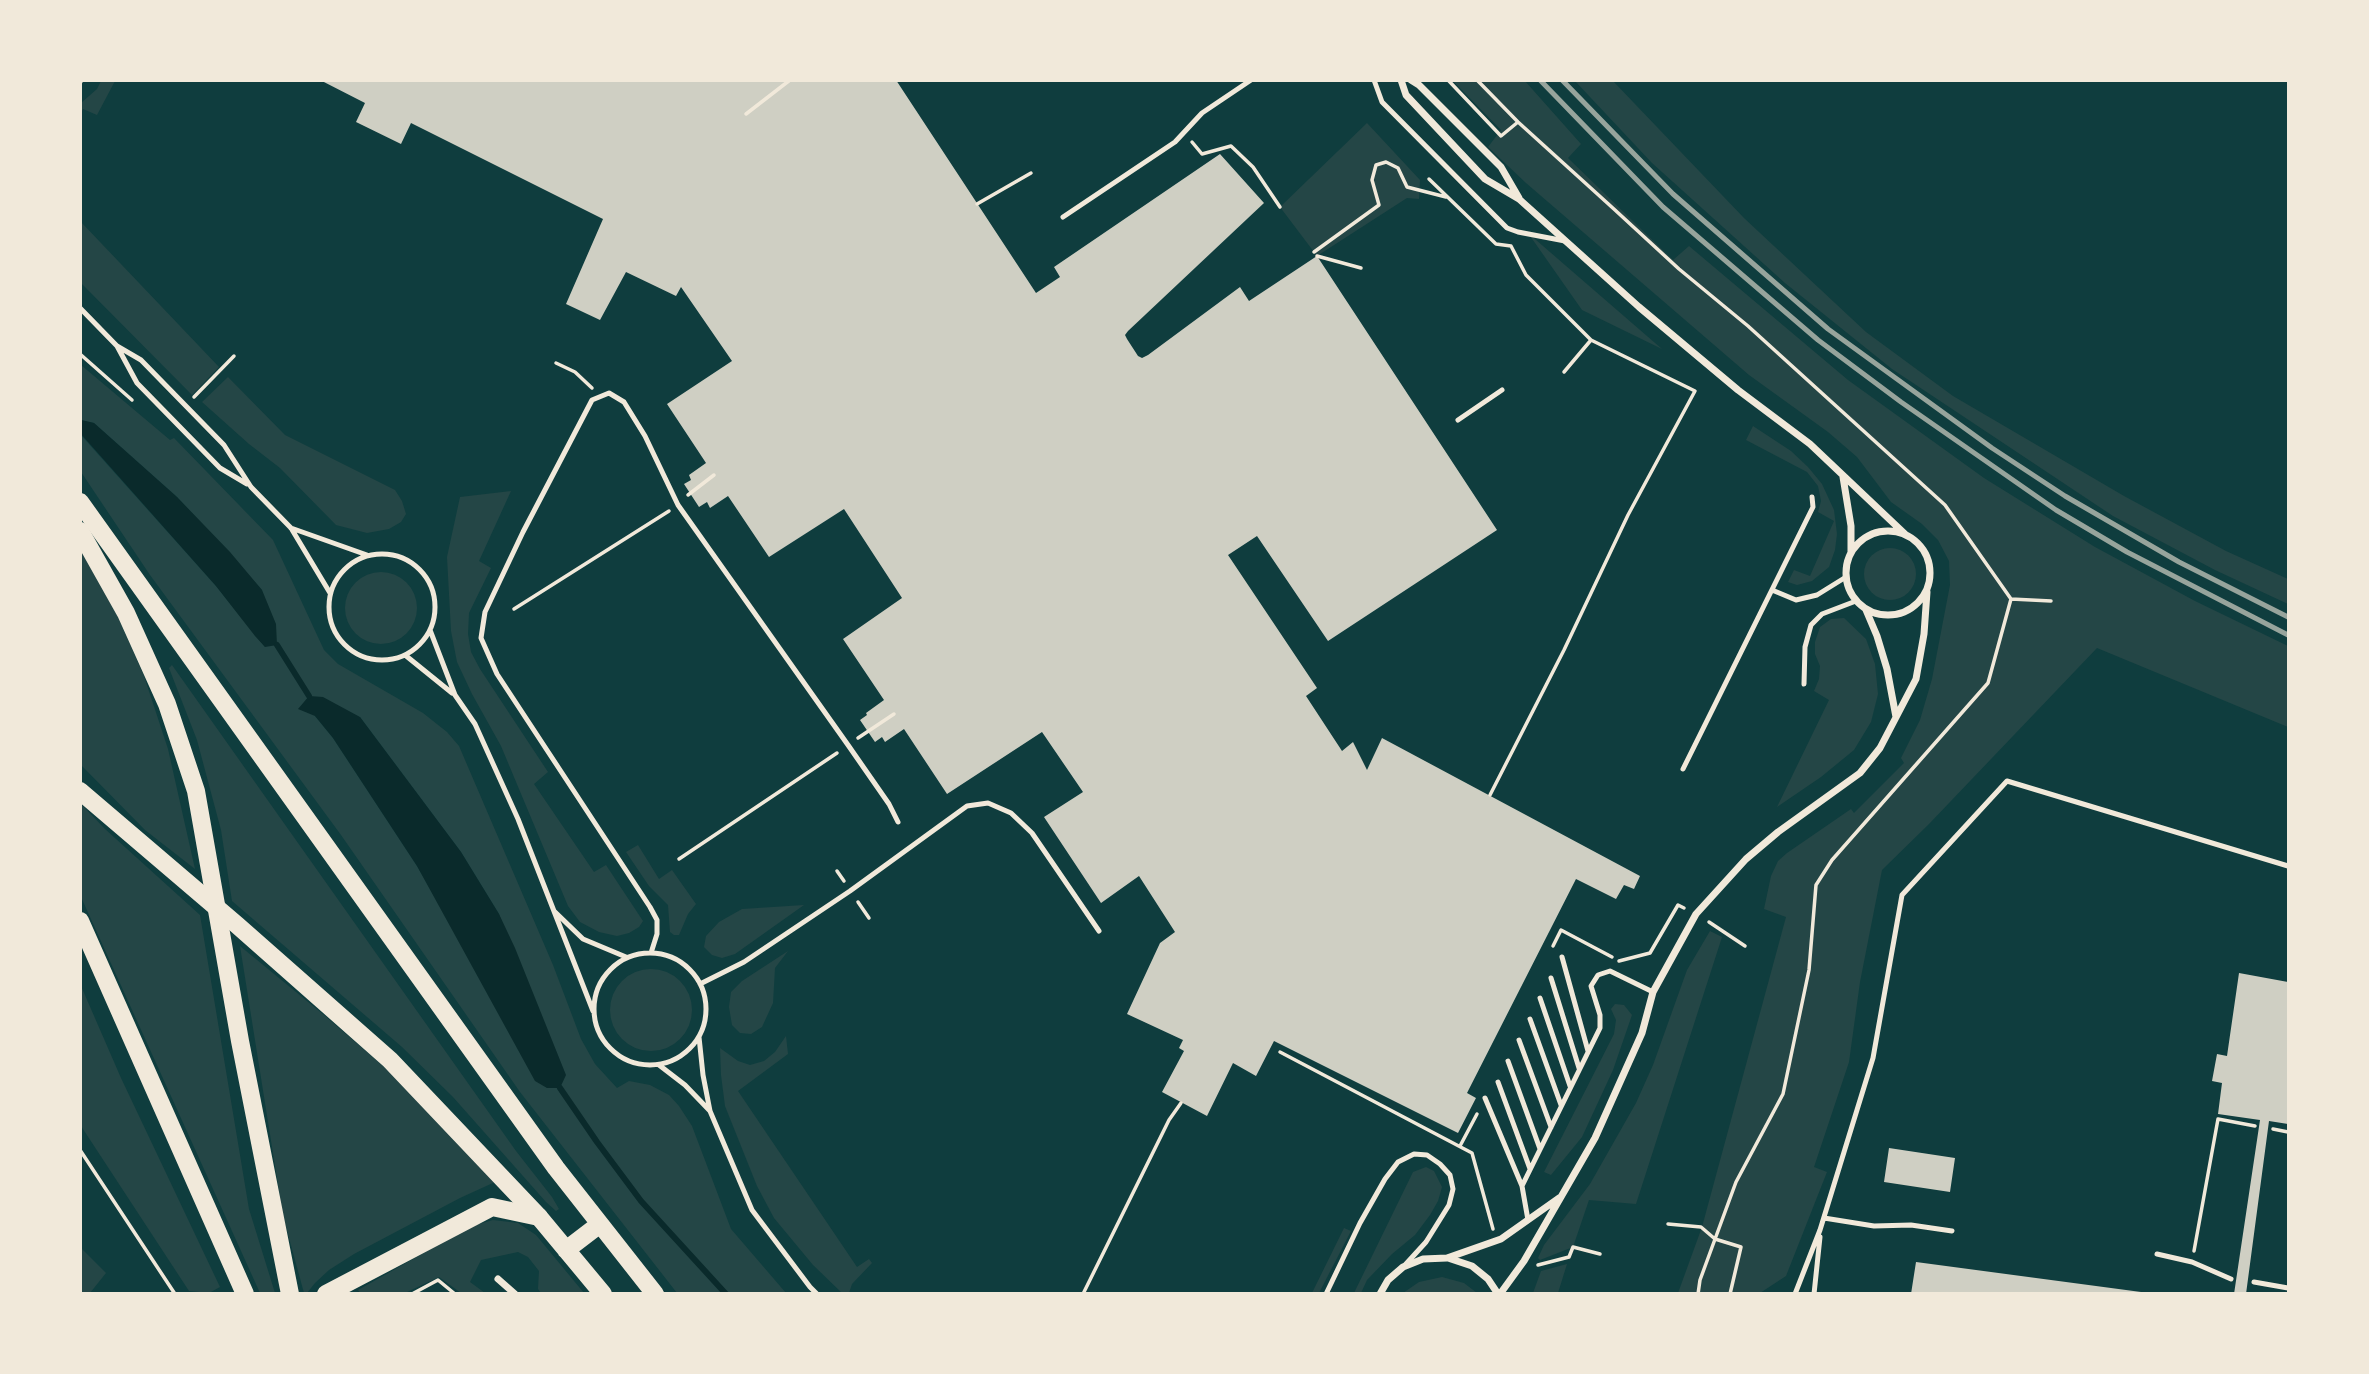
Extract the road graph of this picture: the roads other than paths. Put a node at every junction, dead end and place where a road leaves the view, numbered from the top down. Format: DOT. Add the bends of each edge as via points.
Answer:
graph roads {
  1 [pos="1251,80"];
  2 [pos="1374,80"];
  3 [pos="1401,80"];
  4 [pos="1411,80"];
  5 [pos="1519,199"];
  6 [pos="1063,217"];
  7 [pos="1568,242"];
  8 [pos="80,308"];
  9 [pos="117,346"];
  10 [pos="1502,390"];
  11 [pos="1458,420"];
  12 [pos="1843,476"];
  13 [pos="251,487"];
  14 [pos="1812,497"];
  15 [pos="80,502"];
  16 [pos="291,528"];
  17 [pos="80,531"];
  18 [pos="1906,534"];
  19 [pos="1851,552"];
  20 [pos="367,555"];
  21 [pos="1846,577"];
  22 [pos="1772,590"];
  23 [pos="1927,592"];
  24 [pos="330,593"];
  25 [pos="1856,601"];
  26 [pos="1866,610"];
  27 [pos="430,630"];
  28 [pos="405,655"];
  29 [pos="1804,684"];
  30 [pos="455,695"];
  31 [pos="1896,718"];
  32 [pos="1683,769"];
  33 [pos="80,791"];
  34 [pos="898,822"];
  35 [pos="2288,866"];
  36 [pos="551,909"];
  37 [pos="80,921"];
  38 [pos="1098,931"];
  39 [pos="651,953"];
  40 [pos="626,957"];
  41 [pos="1562,957"];
  42 [pos="1551,978"];
  43 [pos="700,984"];
  44 [pos="1653,992"];
  45 [pos="1541,998"];
  46 [pos="593,1011"];
  47 [pos="1530,1019"];
  48 [pos="699,1037"];
  49 [pos="1519,1040"];
  50 [pos="1588,1051"];
  51 [pos="1508,1061"];
  52 [pos="659,1065"];
  53 [pos="1580,1069"];
  54 [pos="1497,1082"];
  55 [pos="1570,1086"];
  56 [pos="1485,1098"];
  57 [pos="1561,1106"];
  58 [pos="710,1111"];
  59 [pos="1551,1126"];
  60 [pos="1540,1149"];
  61 [pos="1530,1169"];
  62 [pos="1522,1186"];
  63 [pos="1562,1195"];
  64 [pos="539,1217"];
  65 [pos="1824,1218"];
  66 [pos="1528,1220"];
  67 [pos="600,1224"];
  68 [pos="1820,1230"];
  69 [pos="1952,1231"];
  70 [pos="566,1250"];
  71 [pos="2157,1254"];
  72 [pos="1447,1258"];
  73 [pos="1403,1267"];
  74 [pos="498,1279"];
  75 [pos="2231,1279"];
  76 [pos="2253,1282"];
  77 [pos="2288,1288"];
  78 [pos="245,1293"];
  79 [pos="290,1293"];
  80 [pos="326,1293"];
  81 [pos="515,1293"];
  82 [pos="603,1293"];
  83 [pos="655,1293"];
  84 [pos="817,1293"];
  85 [pos="1326,1293"];
  86 [pos="1380,1293"];
  87 [pos="1499,1293"];
  88 [pos="1795,1293"];
  89 [pos="1814,1293"];
  1 -- 6 [label="lane" via="1202,113 1160,153"];
  2 -- 7 [label="lane" via="1382,102 1507,228"];
  3 -- 5 [label="street" via="1406,95 1485,179"];
  4 -- 5 [label="street" via="1501,167"];
  5 -- 7 [label="street"];
  7 -- 12 [label="street"];
  8 -- 9 [label="lane"];
  9 -- 13 [label="lane" via="141,360 224,445"];
  9 -- 13 [label="lane" via="137,383 220,468"];
  10 -- 11 [label="lane"];
  12 -- 18 [label="street"];
  12 -- 19 [label="street" via="1852,526"];
  13 -- 16 [label="lane"];
  14 -- 22 [label="lane" via="1813,507"];
  15 -- 67 [label="main road"];
  16 -- 20 [label="lane"];
  16 -- 24 [label="lane"];
  17 -- 79 [label="main road" via="126,613 167,704 196,791"];
  18 -- 19 [label="street" via="1883,531 1870,535"];
  18 -- 23 [label="street" via="1928,558"];
  19 -- 21 [label="street"];
  20 -- 24 [label="lane" via="351,563"];
  20 -- 27 [label="lane" via="402,557 428,579 435,613"];
  21 -- 22 [label="lane" via="1817,595 1796,600"];
  21 -- 25 [label="street"];
  22 -- 32 [label="lane"];
  23 -- 26 [label="street" via="1900,614"];
  23 -- 31 [label="street" via="1916,680"];
  24 -- 28 [label="lane" via="330,619 346,646 366,658"];
  25 -- 26 [label="street"];
  25 -- 29 [label="lane" via="1822,614 1811,625"];
  26 -- 31 [label="street" via="1877,636"];
  27 -- 28 [label="lane"];
  27 -- 30 [label="lane"];
  28 -- 30 [label="lane"];
  30 -- 36 [label="lane" via="491,755"];
  31 -- 44 [label="street" via="1860,773 1746,859 1696,914"];
  33 -- 64 [label="main road" via="390,1060"];
  34 -- 39 [label="lane" via="849,745 678,505 624,402 609,393 592,400 497,586 485,612 481,638 497,674 650,907 657,920"];
  35 -- 65 [label="lane" via="2007,782 1902,895 1873,1058"];
  36 -- 40 [label="lane" via="583,939"];
  36 -- 46 [label="lane"];
  37 -- 78 [label="main road"];
  38 -- 43 [label="lane" via="1032,833 1011,813 988,803 967,806 744,962"];
  39 -- 40 [label="lane"];
  39 -- 43 [label="lane" via="680,961"];
  40 -- 46 [label="lane" via="601,979"];
  41 -- 50 [label="lane"];
  42 -- 53 [label="lane"];
  43 -- 48 [label="lane" via="706,1011"];
  44 -- 50 [label="lane" via="1610,971 1598,975 1591,986 1600,1028"];
  44 -- 63 [label="street" via="1643,1033 1595,1138"];
  45 -- 55 [label="lane"];
  46 -- 52 [label="lane" via="597,1030 622,1059"];
  47 -- 57 [label="lane"];
  48 -- 52 [label="lane" via="679,1058"];
  48 -- 58 [label="lane"];
  49 -- 59 [label="lane"];
  50 -- 53 [label="lane"];
  51 -- 60 [label="lane"];
  52 -- 58 [label="lane"];
  53 -- 55 [label="lane"];
  54 -- 61 [label="lane"];
  55 -- 57 [label="lane"];
  56 -- 62 [label="lane"];
  57 -- 59 [label="lane"];
  58 -- 84 [label="lane" via="752,1210"];
  59 -- 60 [label="lane"];
  60 -- 61 [label="lane"];
  61 -- 62 [label="lane"];
  62 -- 66 [label="lane"];
  63 -- 66 [label="street"];
  63 -- 87 [label="street" via="1524,1261"];
  64 -- 70 [label="main road"];
  64 -- 80 [label="main road" via="492,1207"];
  65 -- 68 [label="lane"];
  65 -- 69 [label="lane"];
  66 -- 72 [label="street" via="1501,1239"];
  67 -- 70 [label="main road"];
  67 -- 83 [label="main road"];
  68 -- 88 [label="lane"];
  68 -- 89 [label="lane"];
  70 -- 82 [label="main road"];
  71 -- 75 [label="lane" via="2192,1262"];
  72 -- 73 [label="street" via="1423,1259"];
  72 -- 87 [label="street" via="1472,1266"];
  73 -- 85 [label="lane" via="1426,1242 1449,1205 1453,1189 1450,1175 1427,1155 1406,1158 1385,1179"];
  73 -- 86 [label="street"];
  74 -- 81 [label="street"];
  76 -- 77 [label="lane"];
}
